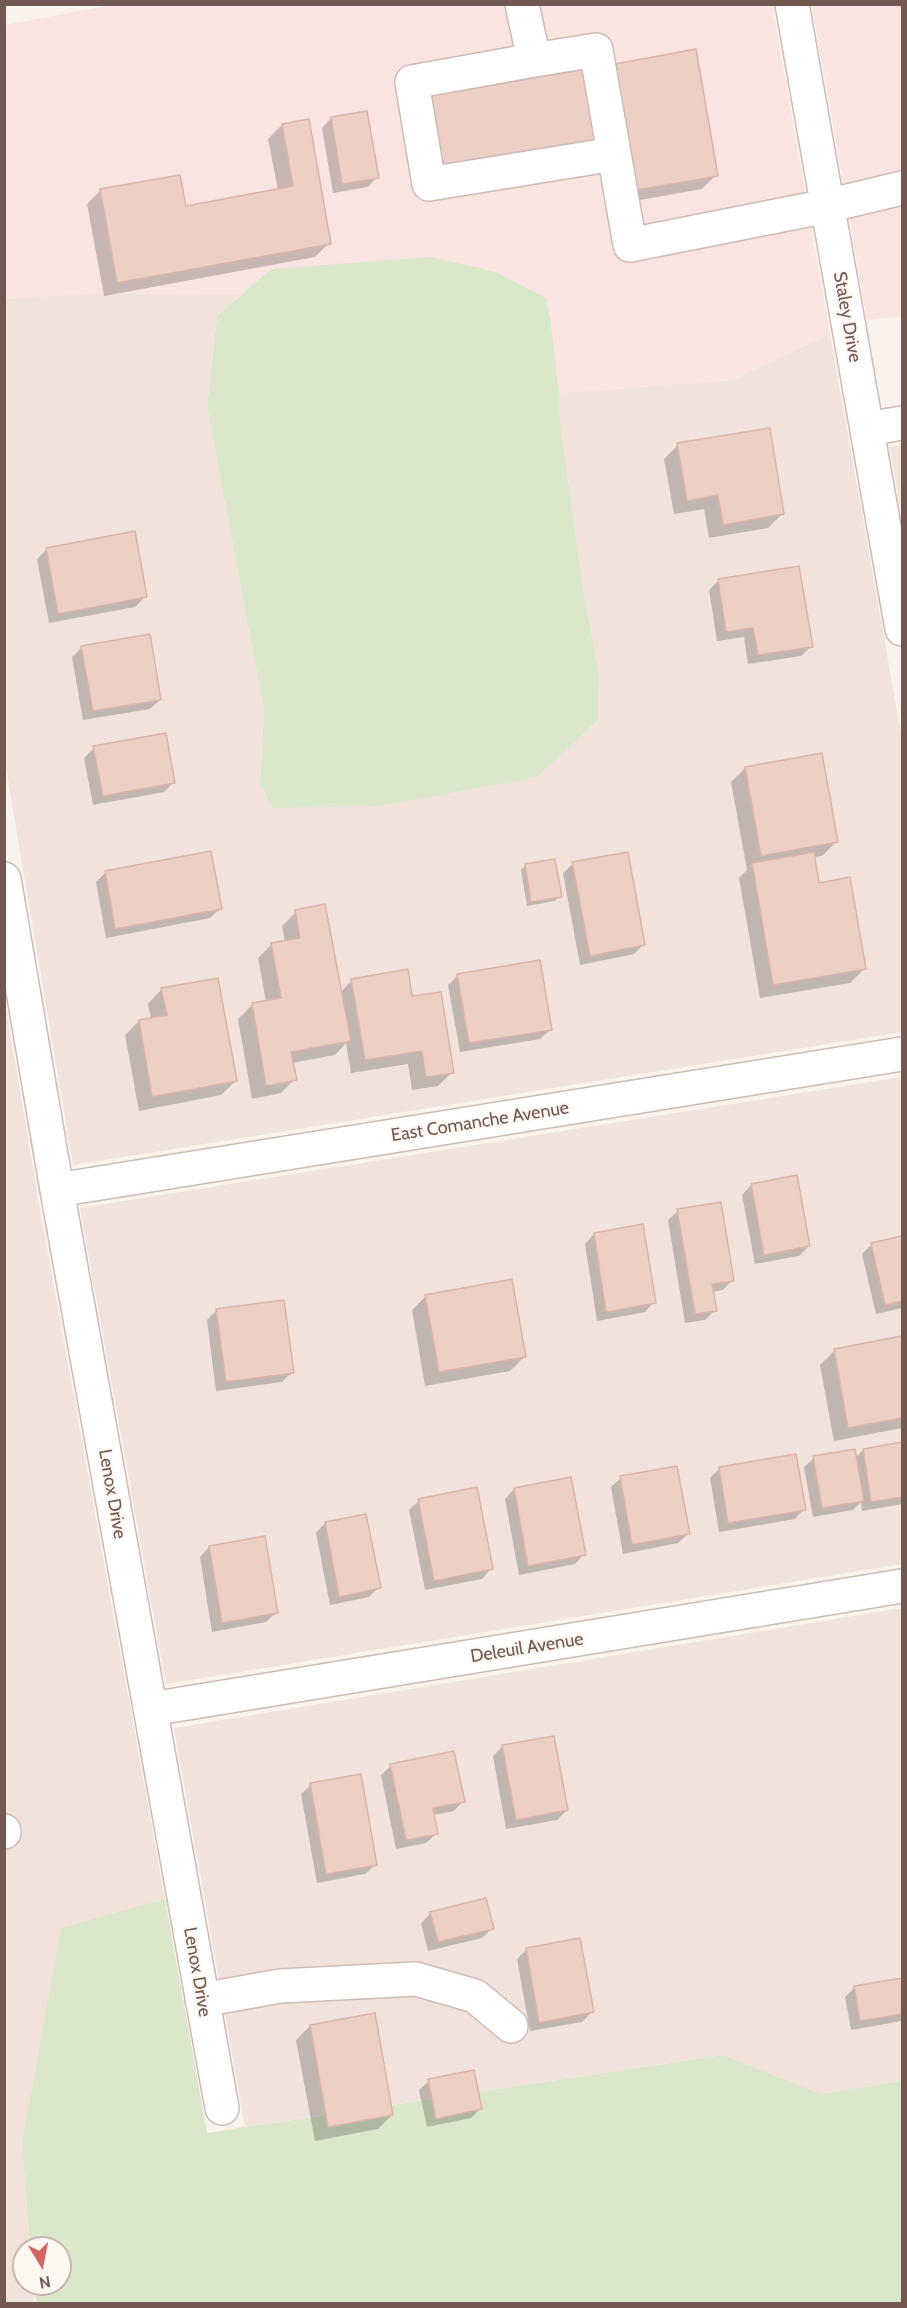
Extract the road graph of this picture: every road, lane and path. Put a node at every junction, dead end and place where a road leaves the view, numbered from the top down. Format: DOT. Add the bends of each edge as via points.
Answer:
graph roads {
  1 [pos="522,4"];
  2 [pos="792,4"];
  3 [pos="534,60"];
  4 [pos="614,154"];
  5 [pos="903,188"];
  6 [pos="827,206"];
  7 [pos="903,423"];
  8 [pos="867,429"];
  9 [pos="903,629"];
  10 [pos="4,879"];
  11 [pos="903,1054"];
  12 [pos="57,1190"];
  13 [pos="903,1586"];
  14 [pos="151,1710"];
  15 [pos="202,2000"];
  16 [pos="511,2026"];
  17 [pos="222,2108"];
  1 -- 3 [label="street"];
  2 -- 6 [label="street, Staley Drive"];
  3 -- 4 [label="street" via="596,50"];
  3 -- 4 [label="street" via="412,82 429,184"];
  4 -- 6 [label="street" via="630,244"];
  5 -- 6 [label="street"];
  6 -- 8 [label="street, Staley Drive"];
  7 -- 8 [label="street"];
  8 -- 9 [label="street, Staley Drive"];
  10 -- 12 [label="street, Lenox Drive"];
  11 -- 12 [label="street, East Comanche Avenue"];
  12 -- 14 [label="street, Lenox Drive"];
  13 -- 14 [label="street, Deleuil Avenue"];
  14 -- 15 [label="street, Lenox Drive"];
  15 -- 16 [label="street" via="280,1986 416,1979 475,1996"];
  15 -- 17 [label="street, Lenox Drive"];
}
